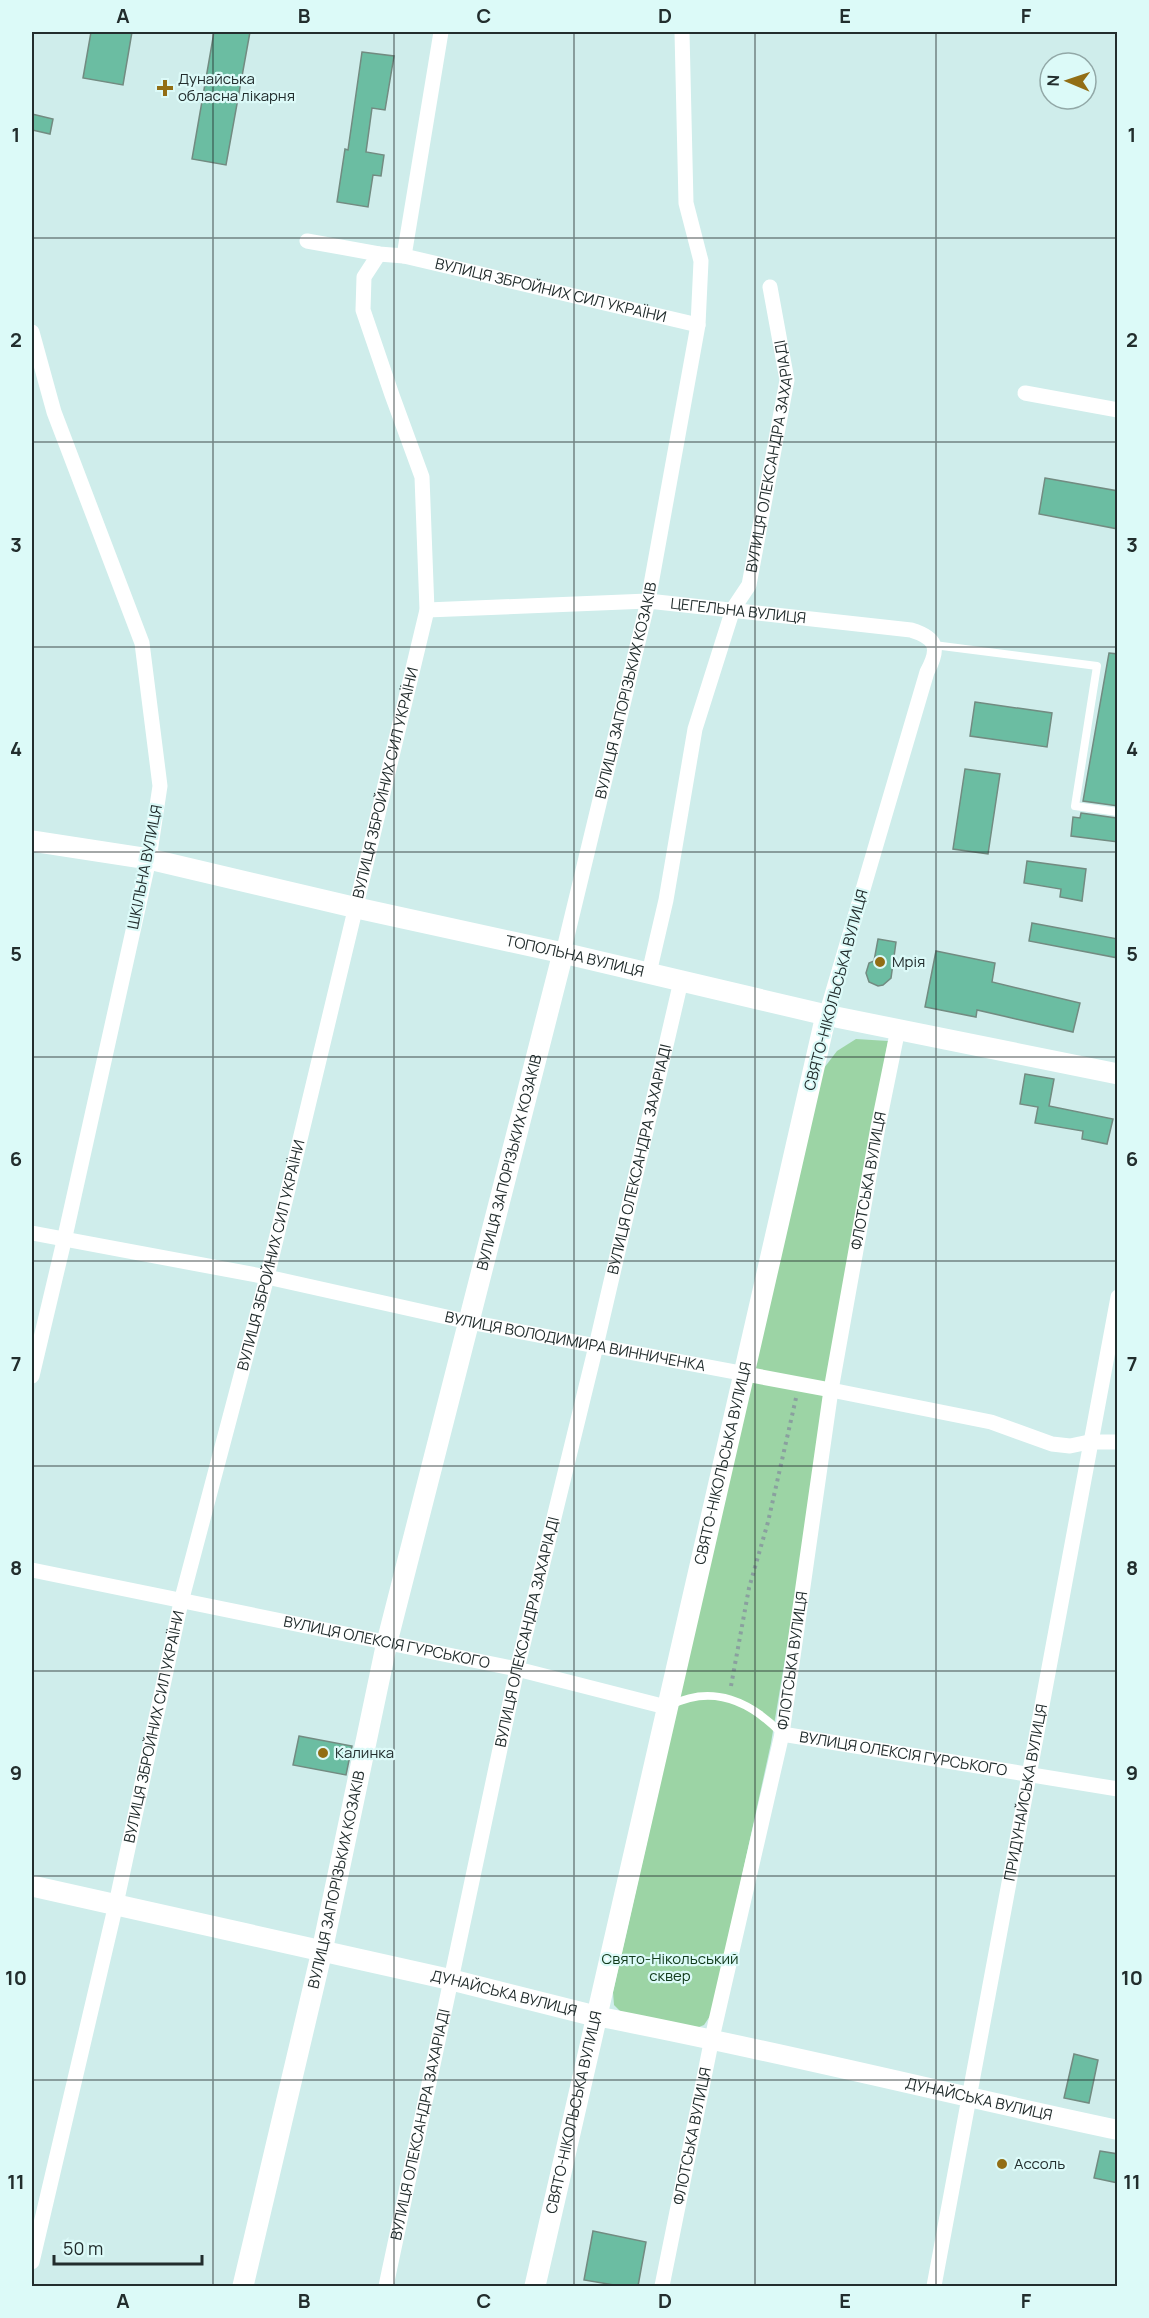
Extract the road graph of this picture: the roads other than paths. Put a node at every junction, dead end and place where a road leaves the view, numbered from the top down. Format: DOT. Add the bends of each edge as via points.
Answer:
graph roads {
  1 [pos="441,32"];
  2 [pos="682,32"];
  3 [pos="307,242"];
  4 [pos="379,254"];
  5 [pos="404,256"];
  6 [pos="770,287"];
  7 [pos="698,325"];
  8 [pos="32,332"];
  9 [pos="1025,393"];
  10 [pos="1118,410"];
  11 [pos="648,601"];
  12 [pos="733,609"];
  13 [pos="427,610"];
  14 [pos="934,645"];
  15 [pos="1118,812"];
  16 [pos="32,841"];
  17 [pos="149,859"];
  18 [pos="357,908"];
  19 [pos="564,952"];
  20 [pos="649,973"];
  21 [pos="681,981"];
  22 [pos="826,1016"];
  23 [pos="898,1029"];
  24 [pos="1118,1074"];
  25 [pos="32,1233"];
  26 [pos="64,1241"];
  27 [pos="267,1277"];
  28 [pos="1118,1297"];
  29 [pos="469,1322"];
  30 [pos="596,1346"];
  31 [pos="745,1374"];
  32 [pos="32,1376"];
  33 [pos="831,1390"];
  34 [pos="1089,1442"];
  35 [pos="1118,1442"];
  36 [pos="32,1570"];
  37 [pos="181,1602"];
  38 [pos="387,1642"];
  39 [pos="517,1669"];
  40 [pos="666,1707"];
  41 [pos="782,1734"];
  42 [pos="1029,1774"];
  43 [pos="1118,1789"];
  44 [pos="32,1886"];
  45 [pos="116,1904"];
  46 [pos="322,1951"];
  47 [pos="452,1980"];
  48 [pos="595,2016"];
  49 [pos="712,2037"];
  50 [pos="968,2098"];
  51 [pos="1118,2130"];
  52 [pos="32,2262"];
  53 [pos="243,2286"];
  54 [pos="386,2286"];
  55 [pos="535,2286"];
  56 [pos="662,2286"];
  57 [pos="934,2286"];
  1 -- 5 [label="street"];
  2 -- 7 [label="street, ВУЛИЦЯ ЗАПОРІЗЬКИХ КОЗАКІВ" via="686,202 702,261"];
  3 -- 4 [label="street, ВУЛИЦЯ ЗБРОЙНИХ СИЛ УКРАЇНИ"];
  4 -- 5 [label="street, ВУЛИЦЯ ЗБРОЙНИХ СИЛ УКРАЇНИ"];
  4 -- 13 [label="street, ВУЛИЦЯ ЗБРОЙНИХ СИЛ УКРАЇНИ" via="364,277 363,310 422,477"];
  5 -- 7 [label="street, ВУЛИЦЯ ЗБРОЙНИХ СИЛ УКРАЇНИ"];
  6 -- 12 [label="street, ВУЛИЦЯ ОЛЕКСАНДРА ЗАХАРІАДІ" via="787,380 749,585"];
  7 -- 11 [label="street, ВУЛИЦЯ ЗАПОРІЗЬКИХ КОЗАКІВ"];
  8 -- 17 [label="street, ШКІЛЬНА ВУЛИЦЯ" via="54,412 142,643 159,786"];
  9 -- 10 [label="street"];
  11 -- 12 [label="street, ЦЕГЕЛЬНА ВУЛИЦЯ"];
  11 -- 13 [label="street, ЦЕГЕЛЬНА ВУЛИЦЯ"];
  11 -- 19 [label="street, ВУЛИЦЯ ЗАПОРІЗЬКИХ КОЗАКІВ"];
  12 -- 14 [label="street, ЦЕГЕЛЬНА ВУЛИЦЯ" via="911,630 927,635"];
  12 -- 20 [label="street, ВУЛИЦЯ ОЛЕКСАНДРА ЗАХАРІАДІ" via="695,729 666,900"];
  13 -- 18 [label="street, ВУЛИЦЯ ЗБРОЙНИХ СИЛ УКРАЇНИ"];
  14 -- 15 [label="lane" via="1097,666 1075,806"];
  14 -- 22 [label="street, СВЯТО-НІКОЛЬСЬКА ВУЛИЦЯ" via="933,660"];
  16 -- 17 [label="main road, ТОПОЛЬНА ВУЛИЦЯ"];
  17 -- 18 [label="main road, ТОПОЛЬНА ВУЛИЦЯ"];
  17 -- 26 [label="street, ШКІЛЬНА ВУЛИЦЯ"];
  18 -- 19 [label="main road, ТОПОЛЬНА ВУЛИЦЯ"];
  18 -- 27 [label="street, ВУЛИЦЯ ЗБРОЙНИХ СИЛ УКРАЇНИ"];
  19 -- 20 [label="main road, ТОПОЛЬНА ВУЛИЦЯ"];
  19 -- 29 [label="main road, ВУЛИЦЯ ЗАПОРІЗЬКИХ КОЗАКІВ"];
  20 -- 21 [label="main road, ТОПОЛЬНА ВУЛИЦЯ"];
  21 -- 22 [label="main road, ТОПОЛЬНА ВУЛИЦЯ"];
  21 -- 30 [label="street, ВУЛИЦЯ ОЛЕКСАНДРА ЗАХАРІАДІ"];
  22 -- 23 [label="main road, ТОПОЛЬНА ВУЛИЦЯ"];
  22 -- 31 [label="main road, СВЯТО-НІКОЛЬСЬКА ВУЛИЦЯ"];
  23 -- 24 [label="main road, ТОПОЛЬНА ВУЛИЦЯ"];
  23 -- 33 [label="street, ФЛОТСЬКА ВУЛИЦЯ"];
  25 -- 26 [label="street, ВУЛИЦЯ ВОЛОДИМИРА ВИННИЧЕНКА"];
  26 -- 27 [label="street, ВУЛИЦЯ ВОЛОДИМИРА ВИННИЧЕНКА"];
  26 -- 32 [label="street, ШКІЛЬНА ВУЛИЦЯ"];
  27 -- 29 [label="street, ВУЛИЦЯ ВОЛОДИМИРА ВИННИЧЕНКА"];
  27 -- 37 [label="street, ВУЛИЦЯ ЗБРОЙНИХ СИЛ УКРАЇНИ"];
  28 -- 34 [label="street, ПРИДУНАЙСЬКА ВУЛИЦЯ"];
  29 -- 30 [label="street, ВУЛИЦЯ ВОЛОДИМИРА ВИННИЧЕНКА"];
  29 -- 38 [label="main road, ВУЛИЦЯ ЗАПОРІЗЬКИХ КОЗАКІВ"];
  30 -- 31 [label="street, ВУЛИЦЯ ВОЛОДИМИРА ВИННИЧЕНКА"];
  30 -- 39 [label="street, ВУЛИЦЯ ОЛЕКСАНДРА ЗАХАРІАДІ"];
  31 -- 33 [label="street, ВУЛИЦЯ ВОЛОДИМИРА ВИННИЧЕНКА"];
  31 -- 40 [label="main road, СВЯТО-НІКОЛЬСЬКА ВУЛИЦЯ"];
  33 -- 34 [label="street, ВУЛИЦЯ ВОЛОДИМИРА ВИННИЧЕНКА" via="1004,1426 1052,1444"];
  33 -- 41 [label="street, ФЛОТСЬКА ВУЛИЦЯ"];
  34 -- 35 [label="street, ВУЛИЦЯ ВОЛОДИМИРА ВИННИЧЕНКА"];
  34 -- 42 [label="street, ПРИДУНАЙСЬКА ВУЛИЦЯ"];
  36 -- 37 [label="street, ВУЛИЦЯ ОЛЕКСІЯ ГУРСЬКОГО"];
  37 -- 38 [label="street, ВУЛИЦЯ ОЛЕКСІЯ ГУРСЬКОГО"];
  37 -- 45 [label="street, ВУЛИЦЯ ЗБРОЙНИХ СИЛ УКРАЇНИ"];
  38 -- 39 [label="street, ВУЛИЦЯ ОЛЕКСІЯ ГУРСЬКОГО"];
  38 -- 46 [label="main road, ВУЛИЦЯ ЗАПОРІЗЬКИХ КОЗАКІВ"];
  39 -- 40 [label="street, ВУЛИЦЯ ОЛЕКСІЯ ГУРСЬКОГО"];
  39 -- 47 [label="street, ВУЛИЦЯ ОЛЕКСАНДРА ЗАХАРІАДІ"];
  40 -- 41 [label="lane, ВУЛИЦЯ ОЛЕКСІЯ ГУРСЬКОГО" via="700,1696 729,1699 767,1718"];
  40 -- 48 [label="main road, СВЯТО-НІКОЛЬСЬКА ВУЛИЦЯ"];
  41 -- 42 [label="street, ВУЛИЦЯ ОЛЕКСІЯ ГУРСЬКОГО"];
  41 -- 49 [label="street, ФЛОТСЬКА ВУЛИЦЯ"];
  42 -- 43 [label="street, ВУЛИЦЯ ОЛЕКСІЯ ГУРСЬКОГО"];
  42 -- 50 [label="street, ПРИДУНАЙСЬКА ВУЛИЦЯ"];
  44 -- 45 [label="main road, ДУНАЙСЬКА ВУЛИЦЯ"];
  45 -- 46 [label="main road, ДУНАЙСЬКА ВУЛИЦЯ"];
  45 -- 52 [label="street, ВУЛИЦЯ ЗБРОЙНИХ СИЛ УКРАЇНИ"];
  46 -- 47 [label="main road, ДУНАЙСЬКА ВУЛИЦЯ"];
  46 -- 53 [label="main road, ВУЛИЦЯ ЗАПОРІЗЬКИХ КОЗАКІВ"];
  47 -- 48 [label="main road, ДУНАЙСЬКА ВУЛИЦЯ"];
  47 -- 54 [label="street, ВУЛИЦЯ ОЛЕКСАНДРА ЗАХАРІАДІ"];
  48 -- 49 [label="street, ДУНАЙСЬКА ВУЛИЦЯ"];
  48 -- 55 [label="main road, СВЯТО-НІКОЛЬСЬКА ВУЛИЦЯ"];
  49 -- 50 [label="street, ДУНАЙСЬКА ВУЛИЦЯ"];
  49 -- 56 [label="street, ФЛОТСЬКА ВУЛИЦЯ"];
  50 -- 51 [label="street, ДУНАЙСЬКА ВУЛИЦЯ"];
  50 -- 57 [label="street, ПРИДУНАЙСЬКА ВУЛИЦЯ"];
}
